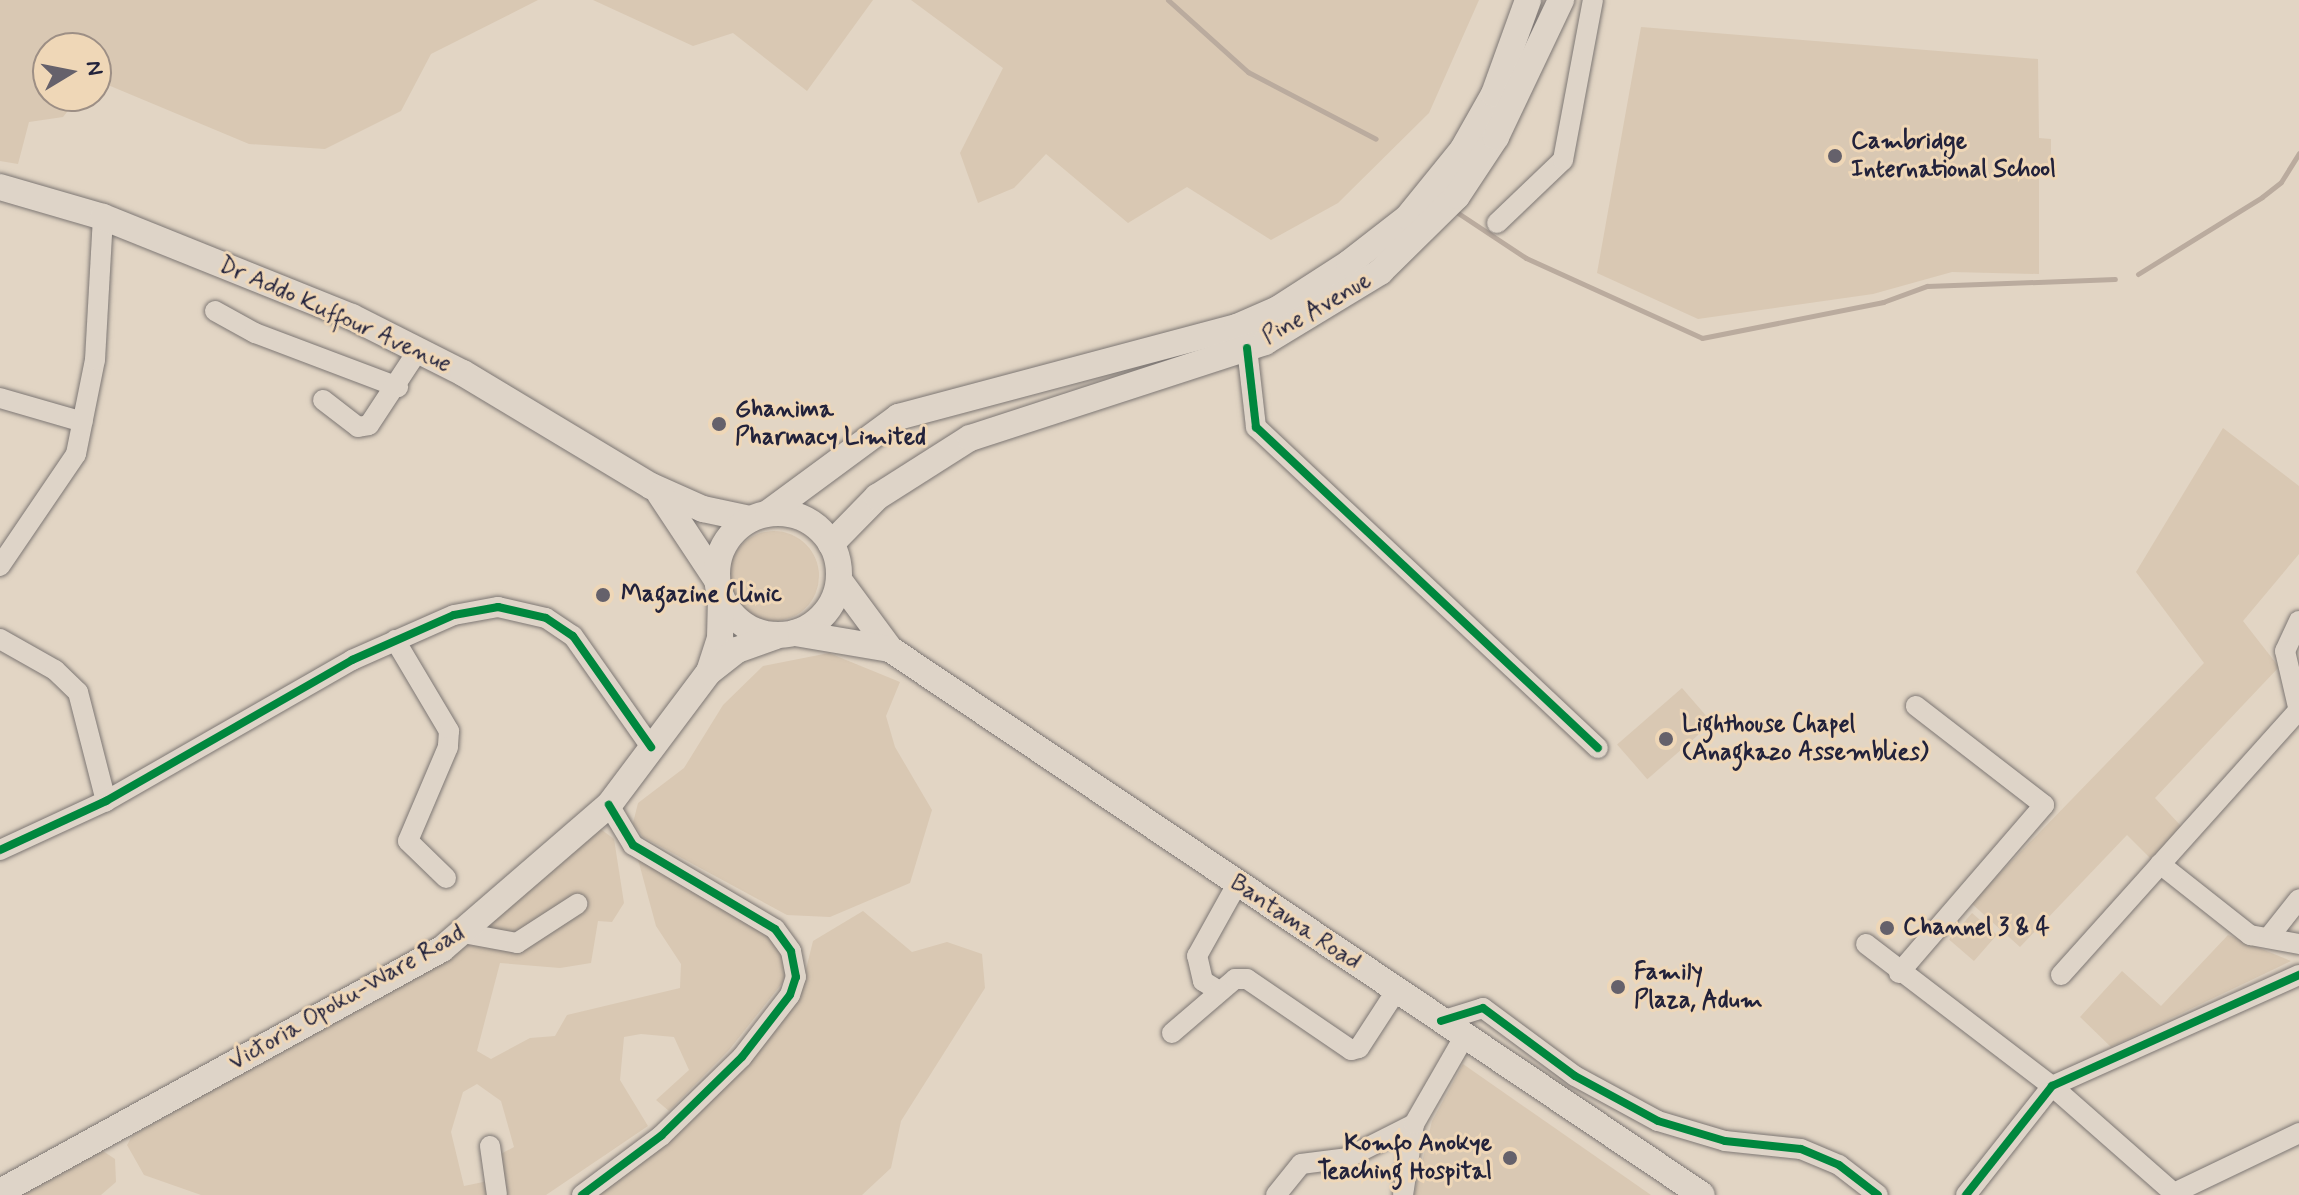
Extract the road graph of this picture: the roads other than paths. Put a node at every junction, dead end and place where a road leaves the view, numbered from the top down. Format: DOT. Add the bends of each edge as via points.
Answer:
graph roads {
  1 [pos="1528,0"];
  2 [pos="1561,0"];
  3 [pos="1593,0"];
  4 [pos="0,187"];
  5 [pos="103,217"];
  6 [pos="1497,223"];
  7 [pos="215,311"];
  8 [pos="1247,348"];
  9 [pos="419,349"];
  10 [pos="398,387"];
  11 [pos="0,398"];
  12 [pos="323,400"];
  13 [pos="83,422"];
  14 [pos="651,486"];
  15 [pos="759,516"];
  16 [pos="831,544"];
  17 [pos="0,566"];
  18 [pos="839,580"];
  19 [pos="719,588"];
  20 [pos="2299,621"];
  21 [pos="785,634"];
  22 [pos="0,639"];
  23 [pos="395,640"];
  24 [pos="890,649"];
  25 [pos="709,672"];
  26 [pos="1916,706"];
  27 [pos="2299,711"];
  28 [pos="651,747"];
  29 [pos="1598,748"];
  30 [pos="106,801"];
  31 [pos="609,805"];
  32 [pos="0,850"];
  33 [pos="2160,864"];
  34 [pos="446,878"];
  35 [pos="1237,884"];
  36 [pos="2299,899"];
  37 [pos="577,904"];
  38 [pos="463,933"];
  39 [pos="2269,937"];
  40 [pos="1866,944"];
  41 [pos="2299,944"];
  42 [pos="1899,973"];
  43 [pos="2061,975"];
  44 [pos="2299,975"];
  45 [pos="1219,991"];
  46 [pos="1396,991"];
  47 [pos="1441,1021"];
  48 [pos="1172,1033"];
  49 [pos="1464,1037"];
  50 [pos="2052,1086"];
  51 [pos="1414,1124"];
  52 [pos="2299,1133"];
  53 [pos="490,1146"];
  54 [pos="0,1192"];
  55 [pos="1969,1194"];
  56 [pos="2175,1194"];
  57 [pos="497,1195"];
  58 [pos="582,1195"];
  59 [pos="1276,1195"];
  60 [pos="1403,1195"];
  61 [pos="1702,1195"];
  62 [pos="1878,1195"];
  1 -- 15 [label="main road" via="1498,85 1463,149 1408,217 1349,263 1278,309 1237,327 898,417"];
  2 -- 8 [label="main road, Pine Avenue" via="1496,137 1457,196 1413,245 1343,297"];
  3 -- 6 [label="street" via="1563,160"];
  4 -- 5 [label="main road, Dr Addo Kuffour Avenue"];
  5 -- 9 [label="main road, Dr Addo Kuffour Avenue"];
  5 -- 13 [label="street" via="95,360"];
  7 -- 10 [label="street" via="255,333"];
  8 -- 16 [label="main road, Pine Avenue" via="970,438 877,497"];
  8 -- 29 [label="street" via="1256,427"];
  9 -- 10 [label="street"];
  9 -- 14 [label="main road, Dr Addo Kuffour Avenue"];
  10 -- 12 [label="street" via="369,425 358,427"];
  11 -- 13 [label="street"];
  13 -- 17 [label="street" via="76,454"];
  14 -- 15 [label="main road" via="703,509"];
  14 -- 19 [label="main road" via="684,523"];
  15 -- 16 [label="main road" via="809,521"];
  15 -- 19 [label="main road" via="722,549"];
  16 -- 18 [label="main road"];
  18 -- 21 [label="main road" via="821,618"];
  18 -- 24 [label="main road"];
  19 -- 21 [label="main road" via="747,628"];
  19 -- 25 [label="main road" via="720,638"];
  20 -- 27 [label="street" via="2285,651"];
  21 -- 24 [label="main road"];
  21 -- 25 [label="main road" via="737,650"];
  22 -- 30 [label="street" via="55,670 78,692"];
  23 -- 28 [label="street" via="454,615 498,607 546,618 573,636"];
  23 -- 30 [label="street"];
  23 -- 34 [label="street" via="449,731 448,747 408,841"];
  24 -- 35 [label="main road, Bantama Road"];
  25 -- 28 [label="main road, Victoria Opoku-Ware Road"];
  26 -- 42 [label="street" via="2044,805"];
  27 -- 33 [label="street"];
  28 -- 31 [label="main road, Victoria Opoku-Ware Road"];
  30 -- 32 [label="street"];
  31 -- 38 [label="main road, Victoria Opoku-Ware Road"];
  31 -- 58 [label="street" via="633,845 775,929 791,951 796,977 790,995 742,1057 661,1136"];
  33 -- 39 [label="street" via="2250,935"];
  33 -- 43 [label="street"];
  35 -- 45 [label="street" via="1197,956 1203,981"];
  35 -- 46 [label="main road, Bantama Road"];
  36 -- 39 [label="street"];
  37 -- 38 [label="street" via="517,943"];
  38 -- 54 [label="main road, Victoria Opoku-Ware Road"];
  39 -- 41 [label="street"];
  40 -- 42 [label="street"];
  42 -- 50 [label="street"];
  44 -- 50 [label="street"];
  45 -- 46 [label="street" via="1235,979 1247,979 1351,1050 1359,1048"];
  45 -- 48 [label="street"];
  46 -- 47 [label="main road, Bantama Road"];
  47 -- 49 [label="main road, Bantama Road"];
  47 -- 62 [label="street" via="1483,1008 1575,1076 1658,1121 1725,1141 1801,1149 1839,1165"];
  49 -- 51 [label="street"];
  49 -- 61 [label="main road, Bantama Road"];
  50 -- 55 [label="street"];
  50 -- 56 [label="street"];
  51 -- 59 [label="street" via="1347,1158 1301,1164"];
  51 -- 60 [label="street"];
  52 -- 56 [label="street"];
  53 -- 57 [label="street"];
}
